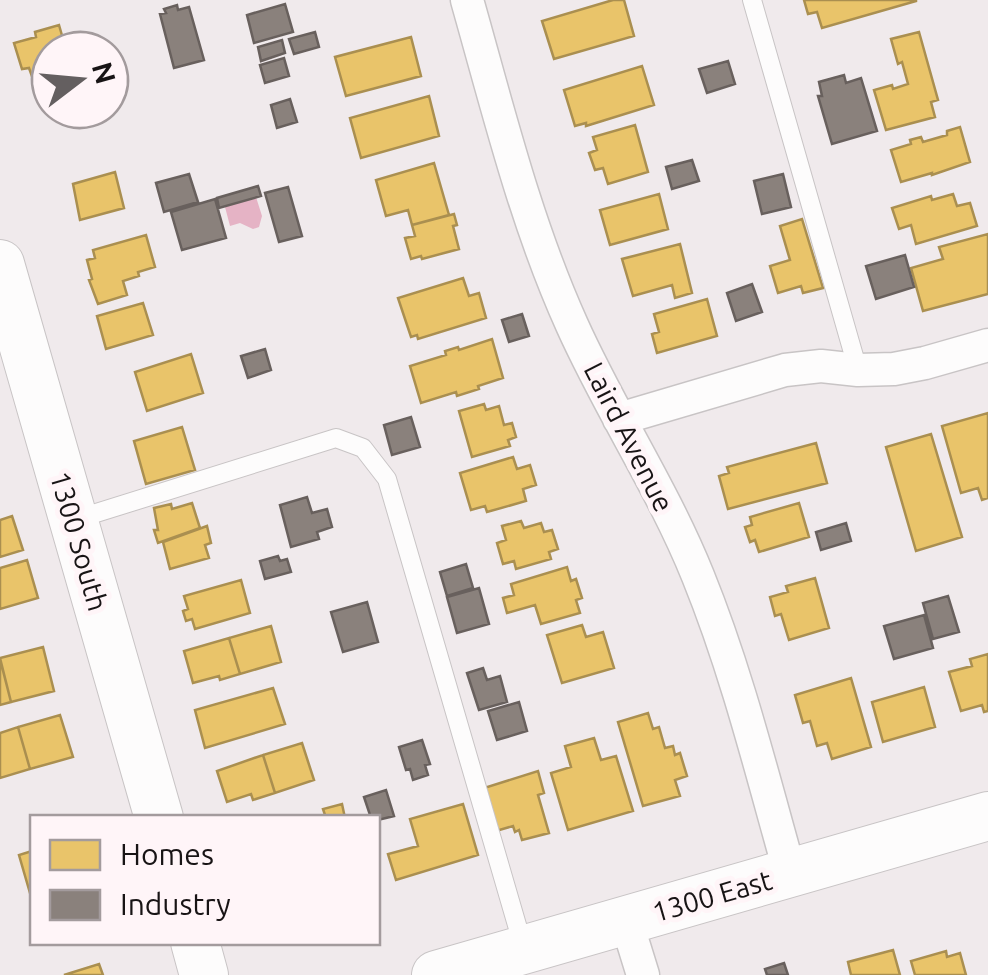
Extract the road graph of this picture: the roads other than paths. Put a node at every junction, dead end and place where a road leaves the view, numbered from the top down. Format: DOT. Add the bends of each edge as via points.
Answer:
graph roads {
  1 [pos="467,0"];
  2 [pos="752,0"];
  3 [pos="0,264"];
  4 [pos="988,345"];
  5 [pos="858,370"];
  6 [pos="620,420"];
  7 [pos="73,520"];
  8 [pos="158,815"];
  9 [pos="986,824"];
  10 [pos="790,873"];
  11 [pos="626,920"];
  12 [pos="196,945"];
  13 [pos="524,950"];
  14 [pos="204,975"];
  15 [pos="436,975"];
  16 [pos="644,975"];
  1 -- 6 [label="street, Laird Avenue" via="529,216 572,326"];
  2 -- 5 [label="lane"];
  3 -- 7 [label="street, 1300 South"];
  4 -- 5 [label="street" via="910,367"];
  5 -- 6 [label="street" via="821,366 764,374"];
  6 -- 10 [label="street, Laird Avenue" via="712,609"];
  7 -- 8 [label="street, 1300 South"];
  7 -- 13 [label="lane" via="336,438 363,448 387,478"];
  9 -- 10 [label="street, 1300 East"];
  10 -- 11 [label="street, 1300 East"];
  11 -- 13 [label="street, 1300 East"];
  11 -- 16 [label="street"];
  12 -- 14 [label="street"];
  13 -- 15 [label="street, 1300 East"];
}
